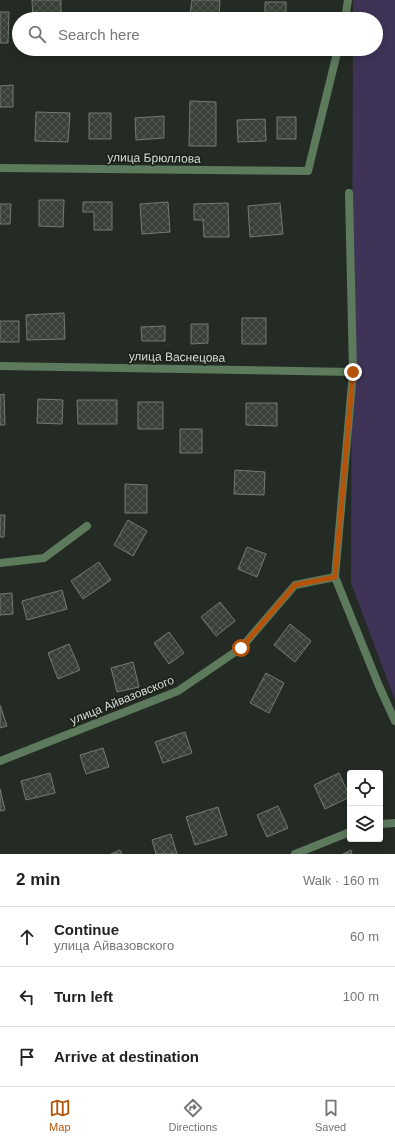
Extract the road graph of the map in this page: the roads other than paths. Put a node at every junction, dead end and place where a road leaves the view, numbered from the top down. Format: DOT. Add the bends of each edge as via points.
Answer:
graph roads {
  1 [pos="348,0"];
  2 [pos="346,12"];
  3 [pos="336,56"];
  4 [pos="0,168"];
  5 [pos="349,193"];
  6 [pos="0,366"];
  7 [pos="353,372"];
  8 [pos="87,526"];
  9 [pos="0,562"];
  10 [pos="335,577"];
  11 [pos="395,721"];
  12 [pos="0,761"];
  13 [pos="395,823"];
  14 [pos="383,824"];
  15 [pos="347,833"];
  16 [pos="295,854"];
  1 -- 2 [label="street"];
  3 -- 4 [label="street, улица Брюллова" via="308,171"];
  5 -- 7 [label="street"];
  6 -- 7 [label="street, улица Васнецова"];
  7 -- 10 [label="street"];
  8 -- 9 [label="street" via="44,558"];
  10 -- 11 [label="street" via="378,686"];
  10 -- 12 [label="street, улица Айвазовского" via="295,585 241,648 178,691"];
  13 -- 14 [label="street"];
  15 -- 16 [label="street"];
}
